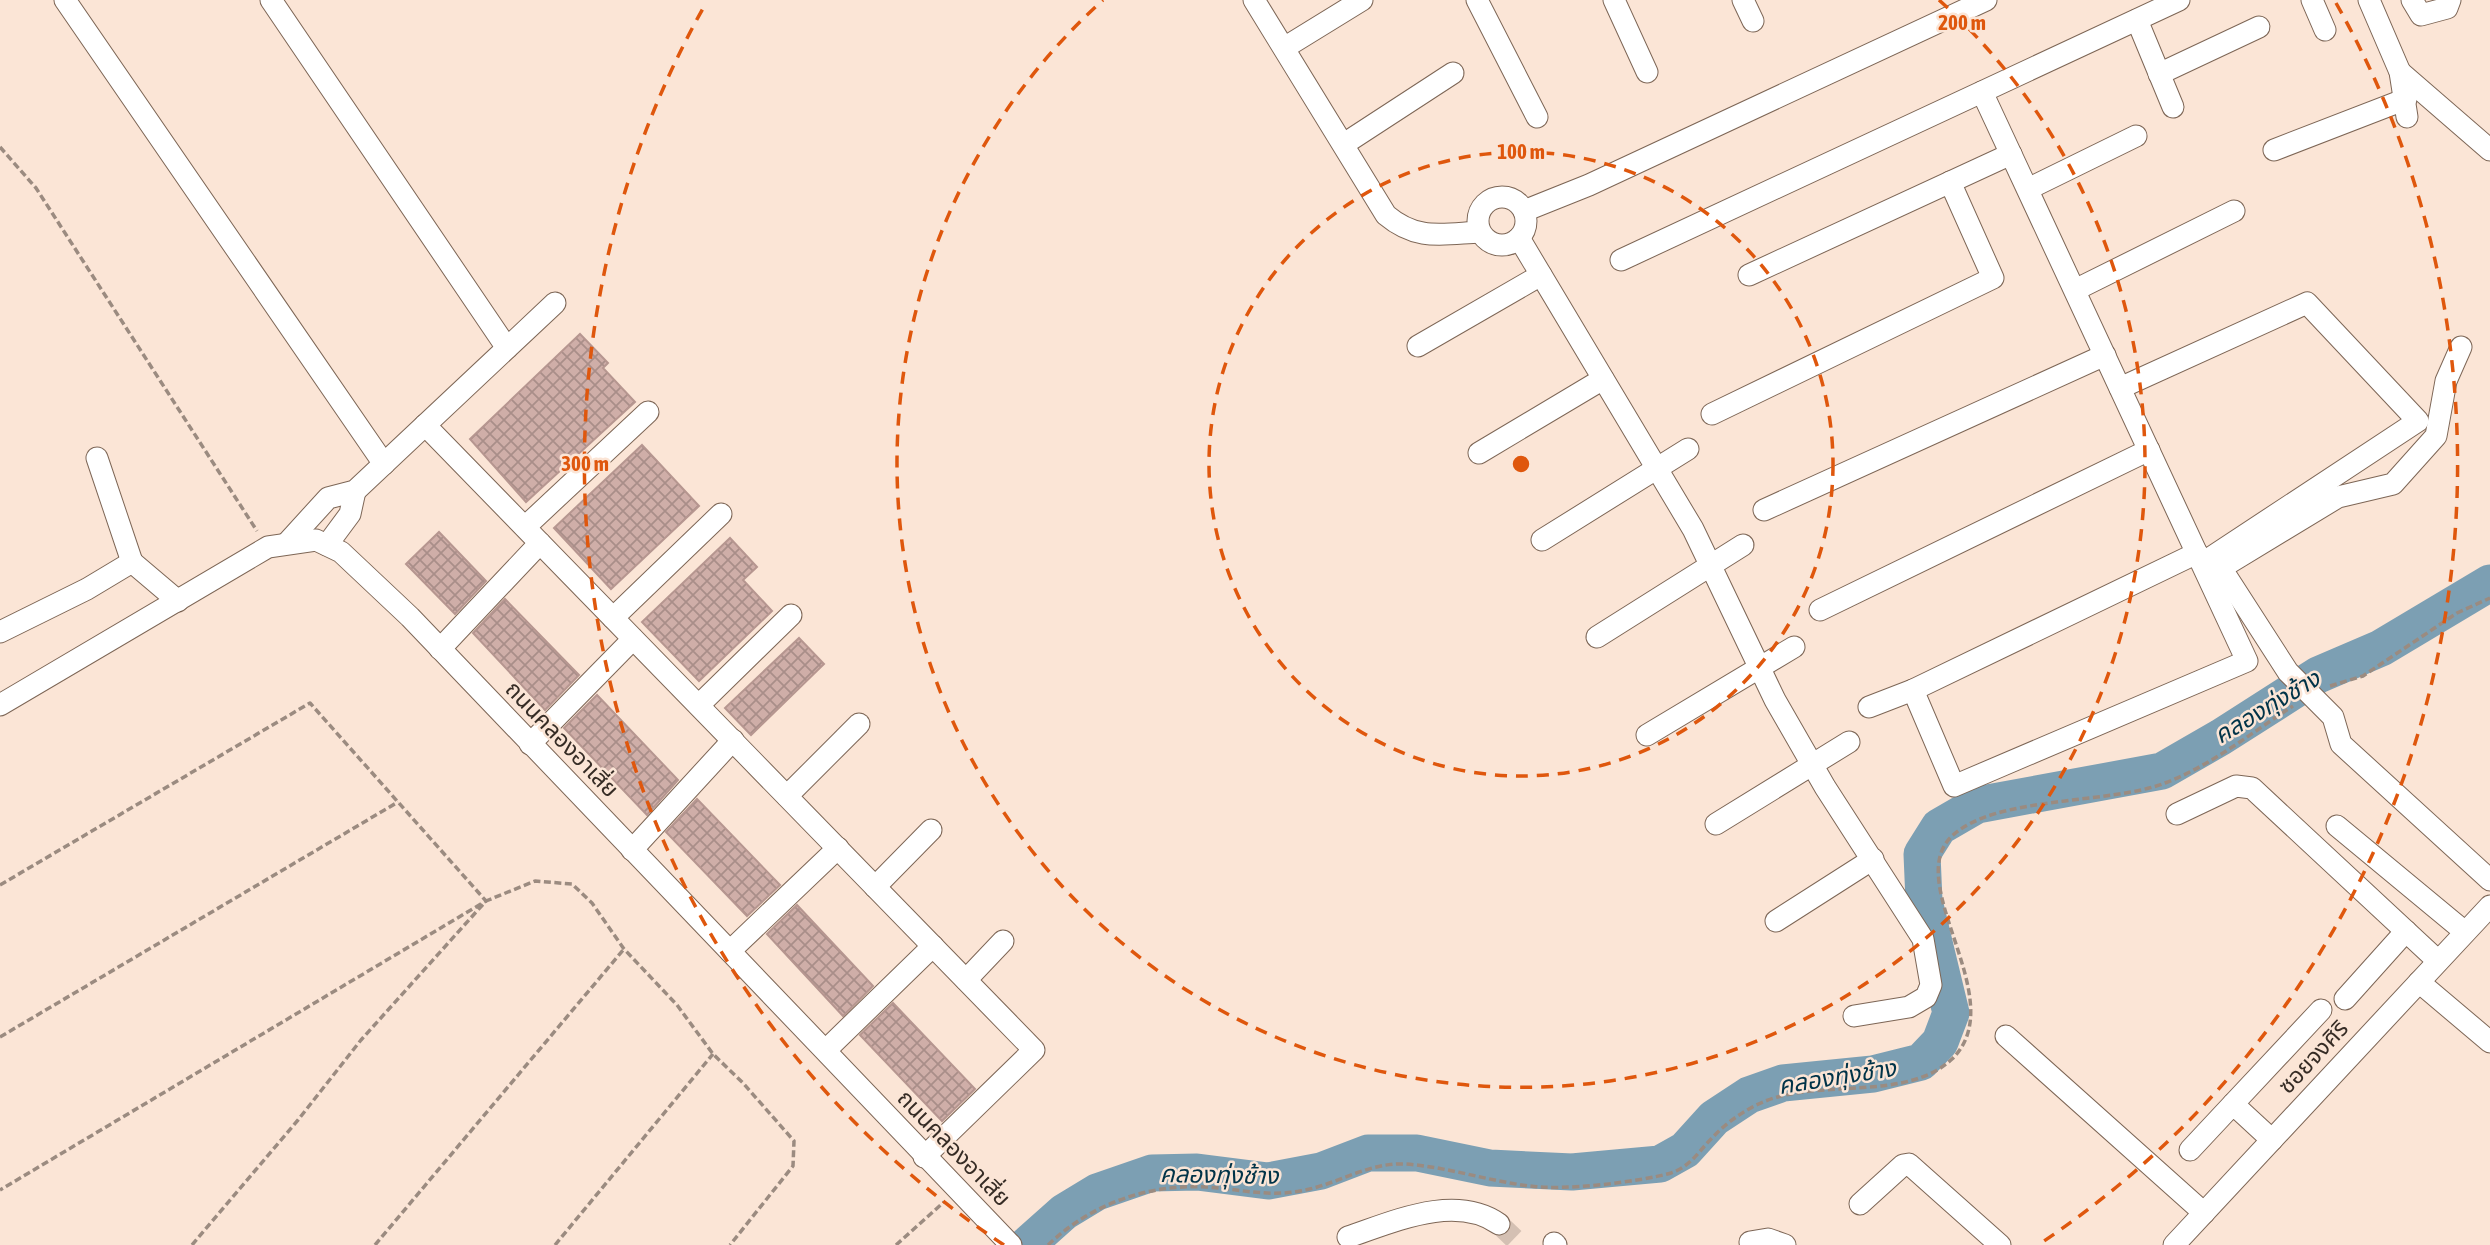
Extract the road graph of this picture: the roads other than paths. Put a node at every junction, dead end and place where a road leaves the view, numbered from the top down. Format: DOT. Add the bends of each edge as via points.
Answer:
graph roads {
  1 [pos="65,0"];
  2 [pos="271,0"];
  3 [pos="1254,0"];
  4 [pos="1363,0"];
  5 [pos="1477,0"];
  6 [pos="1614,0"];
  7 [pos="1743,0"];
  8 [pos="1986,0"];
  9 [pos="2179,0"];
  10 [pos="2312,0"];
  11 [pos="2369,0"];
  12 [pos="2412,0"];
  13 [pos="2450,0"];
  14 [pos="2137,20"];
  15 [pos="1753,21"];
  16 [pos="2259,27"];
  17 [pos="2325,30"];
  18 [pos="1284,48"];
  19 [pos="1647,72"];
  20 [pos="2400,72"];
  21 [pos="1452,73"];
  22 [pos="2159,74"];
  23 [pos="1982,92"];
  24 [pos="2173,107"];
  25 [pos="1537,117"];
  26 [pos="2136,136"];
  27 [pos="1344,144"];
  28 [pos="2274,149"];
  29 [pos="2490,150"];
  30 [pos="2011,154"];
  31 [pos="1950,182"];
  32 [pos="2028,189"];
  33 [pos="1524,211"];
  34 [pos="2234,211"];
  35 [pos="1480,232"];
  36 [pos="1519,238"];
  37 [pos="1621,260"];
  38 [pos="1541,275"];
  39 [pos="1749,275"];
  40 [pos="2075,290"];
  41 [pos="555,303"];
  42 [pos="1418,346"];
  43 [pos="2461,347"];
  44 [pos="507,348"];
  45 [pos="2105,355"];
  46 [pos="1603,379"];
  47 [pos="2120,388"];
  48 [pos="649,412"];
  49 [pos="1712,414"];
  50 [pos="425,425"];
  51 [pos="1688,449"];
  52 [pos="2149,450"];
  53 [pos="1479,453"];
  54 [pos="97,458"];
  55 [pos="384,464"];
  56 [pos="1657,468"];
  57 [pos="355,491"];
  58 [pos="1764,510"];
  59 [pos="721,514"];
  60 [pos="525,527"];
  61 [pos="1542,540"];
  62 [pos="540,542"];
  63 [pos="277,545"];
  64 [pos="327,545"];
  65 [pos="1743,545"];
  66 [pos="2199,558"];
  67 [pos="132,562"];
  68 [pos="1710,566"];
  69 [pos="178,601"];
  70 [pos="1819,610"];
  71 [pos="791,615"];
  72 [pos="613,618"];
  73 [pos="0,632"];
  74 [pos="1597,636"];
  75 [pos="634,639"];
  76 [pos="1794,647"];
  77 [pos="440,649"];
  78 [pos="1759,668"];
  79 [pos="1913,690"];
  80 [pos="0,705"];
  81 [pos="699,705"];
  82 [pos="1869,707"];
  83 [pos="859,724"];
  84 [pos="1647,735"];
  85 [pos="733,740"];
  86 [pos="1849,742"];
  87 [pos="530,744"];
  88 [pos="1812,765"];
  89 [pos="788,796"];
  90 [pos="2177,814"];
  91 [pos="1716,824"];
  92 [pos="2337,826"];
  93 [pos="931,830"];
  94 [pos="838,848"];
  95 [pos="632,850"];
  96 [pos="1873,859"];
  97 [pos="2490,880"];
  98 [pos="875,887"];
  99 [pos="2490,906"];
  100 [pos="1776,921"];
  101 [pos="2406,931"];
  102 [pos="2465,932"];
  103 [pos="1003,941"];
  104 [pos="933,946"];
  105 [pos="730,951"];
  106 [pos="2438,961"];
  107 [pos="966,980"];
  108 [pos="2419,982"];
  109 [pos="2345,999"];
  110 [pos="2321,1010"];
  111 [pos="1854,1016"];
  112 [pos="2006,1036"];
  113 [pos="2490,1042"];
  114 [pos="826,1050"];
  115 [pos="2233,1104"];
  116 [pos="2272,1140"];
  117 [pos="2190,1150"];
  118 [pos="924,1157"];
  119 [pos="1860,1204"];
  120 [pos="2204,1213"];
  121 [pos="1499,1224"];
  122 [pos="1348,1237"];
  123 [pos="1008,1242"];
  124 [pos="1750,1242"];
  125 [pos="1785,1245"];
  126 [pos="2000,1245"];
  127 [pos="2174,1245"];
  1 -- 55 [label="street"];
  2 -- 44 [label="street"];
  3 -- 18 [label="street"];
  4 -- 18 [label="street"];
  5 -- 25 [label="street"];
  6 -- 19 [label="street"];
  7 -- 15 [label="street"];
  8 -- 33 [label="street"];
  9 -- 14 [label="street"];
  10 -- 17 [label="street"];
  11 -- 20 [label="street"];
  12 -- 13 [label="street" via="2421,15 2447,8"];
  14 -- 22 [label="street"];
  14 -- 23 [label="street"];
  16 -- 22 [label="street"];
  18 -- 27 [label="street"];
  20 -- 28 [label="street" via="2407,108"];
  20 -- 29 [label="street"];
  21 -- 27 [label="street"];
  22 -- 24 [label="street"];
  23 -- 30 [label="street"];
  23 -- 37 [label="street"];
  26 -- 32 [label="street"];
  27 -- 35 [label="street" via="1386,215 1405,230"];
  30 -- 31 [label="street"];
  30 -- 32 [label="street"];
  31 -- 39 [label="street"];
  31 -- 49 [label="street" via="1993,278"];
  32 -- 40 [label="street"];
  33 -- 35 [label="street" via="1506,197 1494,198 1478,214"];
  33 -- 36 [label="street" via="1527,220"];
  34 -- 40 [label="street"];
  35 -- 36 [label="street" via="1500,246"];
  36 -- 38 [label="street"];
  38 -- 42 [label="street"];
  38 -- 46 [label="street"];
  40 -- 45 [label="street"];
  41 -- 44 [label="street"];
  43 -- 97 [label="street" via="2446,381 2436,436 2393,484 2338,496 2221,568 2288,672 2333,717 2341,744"];
  44 -- 50 [label="street"];
  45 -- 47 [label="street"];
  45 -- 58 [label="street"];
  46 -- 53 [label="street"];
  46 -- 56 [label="street"];
  47 -- 52 [label="street"];
  47 -- 66 [label="street" via="2307,303 2418,421"];
  48 -- 60 [label="street"];
  50 -- 55 [label="street"];
  50 -- 60 [label="street"];
  51 -- 56 [label="street"];
  52 -- 66 [label="street"];
  52 -- 70 [label="street"];
  54 -- 67 [label="street"];
  55 -- 57 [label="street"];
  56 -- 61 [label="street"];
  56 -- 68 [label="street"];
  57 -- 63 [label="street" via="328,498"];
  57 -- 64 [label="street" via="349,514"];
  59 -- 72 [label="street"];
  60 -- 62 [label="street"];
  62 -- 72 [label="street"];
  62 -- 77 [label="street"];
  63 -- 64 [label="street, ถนนคลองอาเสี่ย" via="316,540"];
  63 -- 69 [label="street, ถนนคลองอาเสี่ย"];
  64 -- 77 [label="street, ถนนคลองอาเสี่ย" via="360,567"];
  65 -- 68 [label="street"];
  66 -- 79 [label="street"];
  66 -- 79 [label="street" via="2247,662 1954,786"];
  67 -- 69 [label="street"];
  67 -- 73 [label="street"];
  68 -- 74 [label="street"];
  68 -- 78 [label="street"];
  69 -- 80 [label="street, ถนนคลองอาเสี่ย"];
  71 -- 81 [label="street"];
  72 -- 75 [label="street"];
  75 -- 81 [label="street"];
  75 -- 87 [label="street"];
  76 -- 78 [label="street"];
  77 -- 87 [label="street, ถนนคลองอาเสี่ย"];
  78 -- 84 [label="street"];
  78 -- 88 [label="street"];
  79 -- 82 [label="street"];
  81 -- 85 [label="street"];
  83 -- 89 [label="street"];
  85 -- 89 [label="street"];
  85 -- 95 [label="street"];
  86 -- 88 [label="street"];
  87 -- 95 [label="street, ถนนคลองอาเสี่ย"];
  88 -- 91 [label="street"];
  88 -- 96 [label="street"];
  89 -- 94 [label="street"];
  90 -- 101 [label="street" via="2236,786 2252,788"];
  92 -- 102 [label="street"];
  93 -- 98 [label="street"];
  94 -- 98 [label="street"];
  94 -- 105 [label="street"];
  95 -- 105 [label="street, ถนนคลองอาเสี่ย"];
  96 -- 100 [label="street"];
  96 -- 111 [label="street" via="1923,939 1931,985 1919,1003"];
  98 -- 104 [label="street"];
  99 -- 102 [label="street, ซอยจงศิริ"];
  101 -- 106 [label="street"];
  101 -- 109 [label="street"];
  102 -- 106 [label="street, ซอยจงศิริ"];
  103 -- 107 [label="street"];
  104 -- 107 [label="street"];
  104 -- 114 [label="street"];
  105 -- 114 [label="street, ถนนคลองอาเสี่ย"];
  106 -- 108 [label="street, ซอยจงศิริ"];
  107 -- 118 [label="street" via="1034,1050"];
  108 -- 113 [label="street"];
  108 -- 116 [label="street, ซอยจงศิริ"];
  110 -- 115 [label="street"];
  112 -- 120 [label="street"];
  114 -- 118 [label="street, ถนนคลองอาเสี่ย"];
  115 -- 116 [label="street"];
  115 -- 117 [label="street"];
  116 -- 120 [label="street, ซอยจงศิริ"];
  118 -- 123 [label="street, ถนนคลองอาเสี่ย"];
  119 -- 126 [label="street" via="1909,1164"];
  120 -- 127 [label="street, ซอยจงศิริ"];
  121 -- 122 [label="street" via="1485,1214 1466,1211 1424,1213"];
  124 -- 125 [label="street" via="1769,1239"];
}
